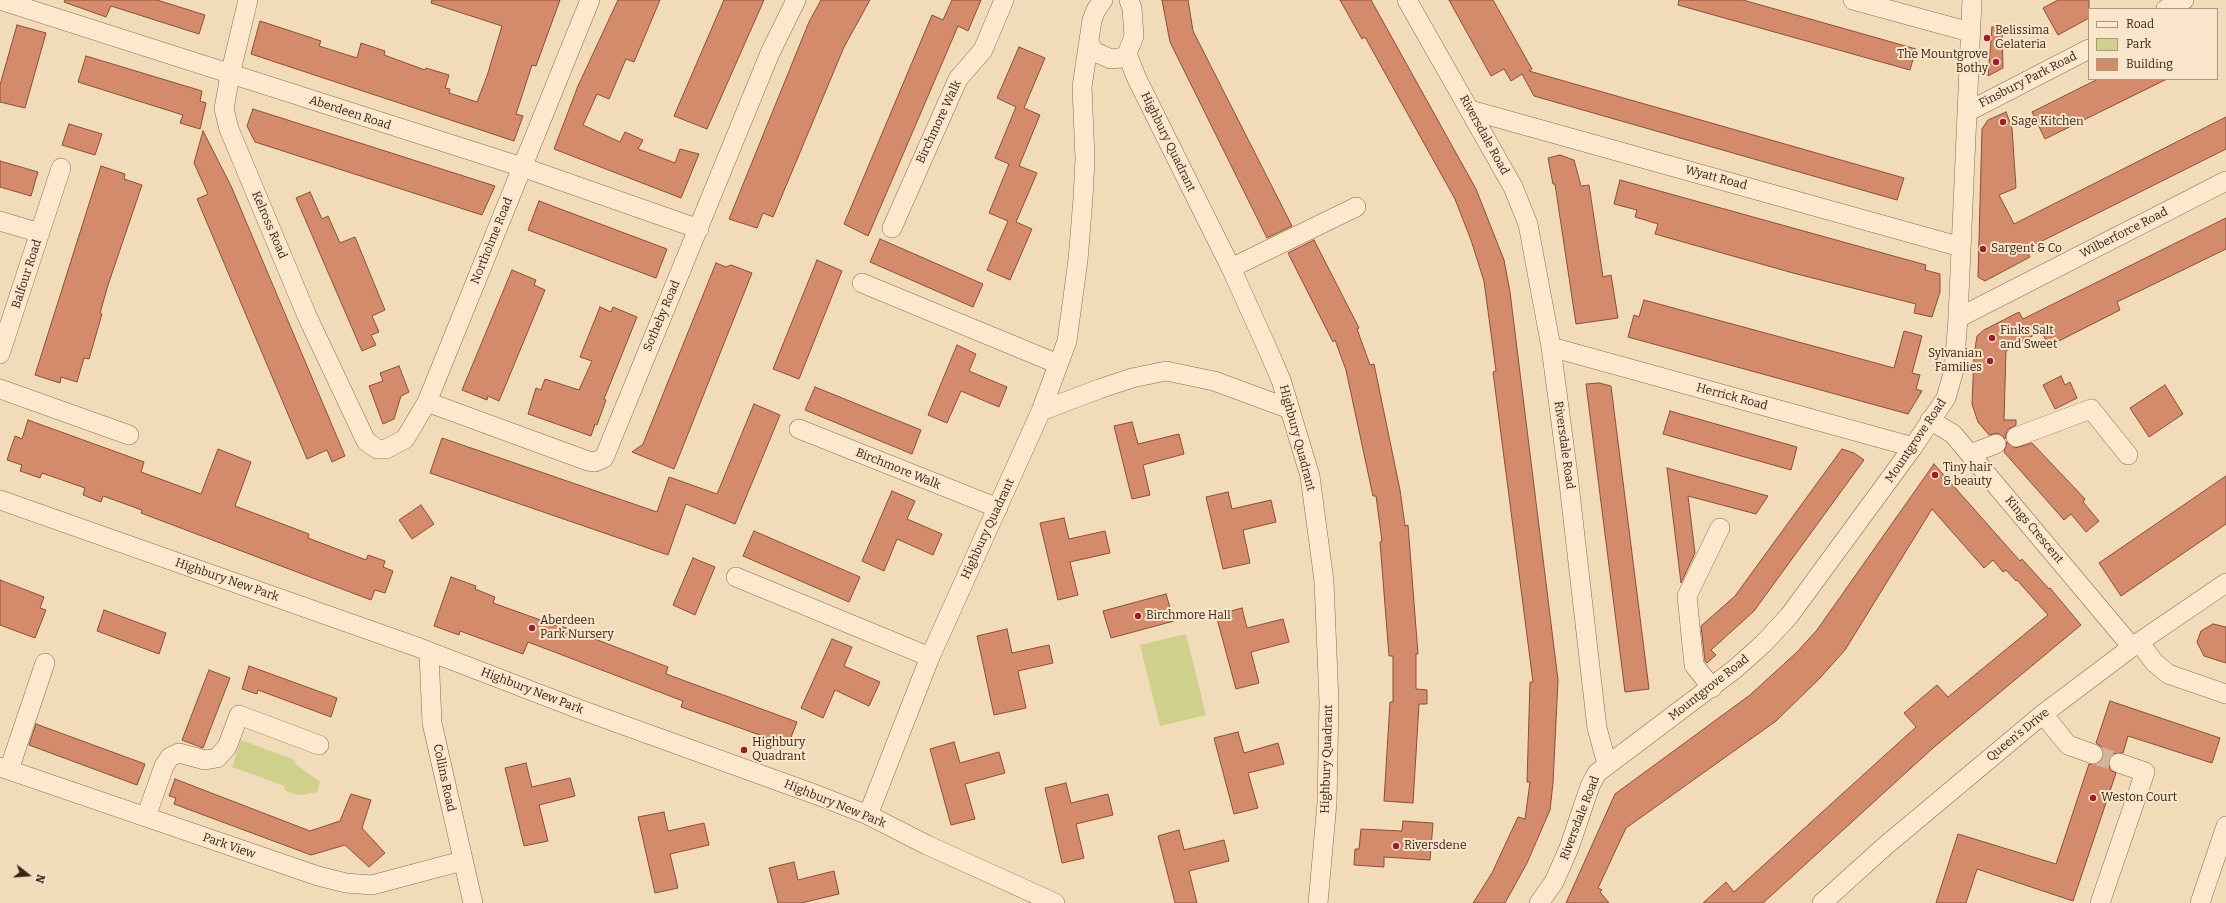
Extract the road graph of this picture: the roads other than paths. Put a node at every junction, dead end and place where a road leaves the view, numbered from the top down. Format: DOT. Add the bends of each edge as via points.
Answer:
graph roads {
  1 [pos="0,0"];
  2 [pos="248,0"];
  3 [pos="590,0"];
  4 [pos="796,0"];
  5 [pos="1004,0"];
  6 [pos="1103,0"];
  7 [pos="1129,0"];
  8 [pos="1408,0"];
  9 [pos="1852,0"];
  10 [pos="1972,0"];
  11 [pos="2184,0"];
  12 [pos="2168,8"];
  13 [pos="1970,32"];
  14 [pos="1090,44"];
  15 [pos="2088,50"];
  16 [pos="1127,54"];
  17 [pos="230,75"];
  18 [pos="1470,110"];
  19 [pos="1967,112"];
  20 [pos="522,167"];
  21 [pos="61,168"];
  22 [pos="2226,181"];
  23 [pos="1356,207"];
  24 [pos="0,221"];
  25 [pos="892,228"];
  26 [pos="699,229"];
  27 [pos="40,233"];
  28 [pos="1961,246"];
  29 [pos="1231,268"];
  30 [pos="862,283"];
  31 [pos="1958,318"];
  32 [pos="1551,347"];
  33 [pos="0,354"];
  34 [pos="1058,364"];
  35 [pos="0,389"];
  36 [pos="427,402"];
  37 [pos="1290,409"];
  38 [pos="1041,411"];
  39 [pos="1930,420"];
  40 [pos="798,429"];
  41 [pos="129,435"];
  42 [pos="2016,437"];
  43 [pos="366,441"];
  44 [pos="1996,444"];
  45 [pos="1913,447"];
  46 [pos="1970,454"];
  47 [pos="2128,455"];
  48 [pos="0,500"];
  49 [pos="998,508"];
  50 [pos="1720,528"];
  51 [pos="736,577"];
  52 [pos="2226,583"];
  53 [pos="2135,644"];
  54 [pos="429,652"];
  55 [pos="930,657"];
  56 [pos="45,663"];
  57 [pos="1712,688"];
  58 [pos="2226,694"];
  59 [pos="2043,714"];
  60 [pos="320,745"];
  61 [pos="2093,754"];
  62 [pos="2119,763"];
  63 [pos="1607,764"];
  64 [pos="4,768"];
  65 [pos="868,815"];
  66 [pos="146,817"];
  67 [pos="2226,826"];
  68 [pos="2222,849"];
  69 [pos="462,861"];
  70 [pos="473,903"];
  71 [pos="1055,903"];
  72 [pos="1318,903"];
  73 [pos="1539,903"];
  74 [pos="1822,903"];
  75 [pos="2100,903"];
  76 [pos="2200,903"];
  1 -- 17 [label="street, Aberdeen Road"];
  2 -- 17 [label="street, Kelross Road"];
  3 -- 20 [label="street, Northolme Road"];
  4 -- 26 [label="street, Sotheby Road" via="770,53"];
  5 -- 25 [label="street, Birchmore Walk" via="983,50 958,80"];
  6 -- 14 [label="street, Highbury Quadrant" via="1092,20"];
  7 -- 16 [label="street" via="1134,36"];
  8 -- 18 [label="street, Riversdale Road"];
  9 -- 13 [label="street"];
  10 -- 13 [label="street, Mountgrove Road"];
  11 -- 12 [label="street"];
  13 -- 19 [label="street, Mountgrove Road"];
  14 -- 16 [label="street" via="1095,52 1111,59"];
  14 -- 34 [label="street, Highbury Quadrant" via="1082,87 1085,159 1078,260 1067,341"];
  15 -- 19 [label="street, Finsbury Park Road"];
  16 -- 29 [label="street, Highbury Quadrant"];
  17 -- 20 [label="street, Aberdeen Road"];
  17 -- 43 [label="street, Kelross Road" via="224,109 229,129 307,316"];
  18 -- 28 [label="street, Wyatt Road"];
  18 -- 32 [label="street, Riversdale Road" via="1513,187 1528,224"];
  19 -- 28 [label="street, Mountgrove Road"];
  20 -- 26 [label="street, Aberdeen Road"];
  20 -- 36 [label="street, Northolme Road"];
  21 -- 27 [label="street"];
  22 -- 31 [label="street, Wilberforce Road"];
  23 -- 29 [label="street"];
  24 -- 27 [label="street, Balfour Road"];
  26 -- 36 [label="street, Sotheby Road" via="652,339 608,453 600,461 588,461"];
  27 -- 33 [label="street, Balfour Road"];
  28 -- 31 [label="street, Mountgrove Road"];
  29 -- 37 [label="street, Highbury Quadrant" via="1279,374"];
  30 -- 34 [label="street"];
  31 -- 39 [label="street, Mountgrove Road" via="1950,387 1946,398"];
  32 -- 45 [label="street, Herrick Road"];
  32 -- 63 [label="street, Riversdale Road" via="1598,728"];
  34 -- 38 [label="street, Highbury Quadrant"];
  35 -- 41 [label="street"];
  36 -- 43 [label="street, Northolme Road" via="405,438 386,449 377,449"];
  37 -- 38 [label="street" via="1214,381 1166,371 1132,378"];
  37 -- 72 [label="street, Highbury Quadrant" via="1310,476 1328,624 1327,795"];
  38 -- 49 [label="street, Highbury Quadrant"];
  39 -- 45 [label="street, Mountgrove Road"];
  39 -- 46 [label="street, Kings Crescent" via="1953,434"];
  40 -- 49 [label="street, Birchmore Walk"];
  42 -- 47 [label="street" via="2091,409"];
  44 -- 46 [label="street"];
  45 -- 57 [label="street, Mountgrove Road" via="1789,616 1763,644"];
  46 -- 53 [label="street, Kings Crescent" via="2109,620"];
  48 -- 54 [label="street, Highbury New Park"];
  49 -- 55 [label="street, Highbury Quadrant"];
  50 -- 57 [label="street" via="1687,596 1694,665"];
  51 -- 55 [label="street"];
  52 -- 53 [label="street, Queen's Drive"];
  53 -- 58 [label="street, Kings Crescent" via="2168,674"];
  53 -- 59 [label="street, Queen's Drive"];
  54 -- 65 [label="street, Highbury New Park"];
  54 -- 69 [label="street, Collins Road" via="432,723"];
  55 -- 65 [label="street, Highbury Quadrant"];
  56 -- 64 [label="street"];
  57 -- 63 [label="street, Mountgrove Road"];
  59 -- 61 [label="street" via="2068,745"];
  59 -- 74 [label="street, Queen's Drive" via="1884,847"];
  60 -- 66 [label="street" via="239,715 223,753 217,758 205,760 183,754 170,758 164,766"];
  62 -- 75 [label="street" via="2145,772"];
  63 -- 73 [label="street, Riversdale Road" via="1593,779 1569,848 1554,882"];
  64 -- 66 [label="street, Park View"];
  65 -- 71 [label="street, Highbury New Park" via="927,845"];
  66 -- 69 [label="street, Park View" via="318,876 346,883 372,884"];
  67 -- 68 [label="street"];
  68 -- 76 [label="street"];
  69 -- 70 [label="street, Collins Road"];
}
